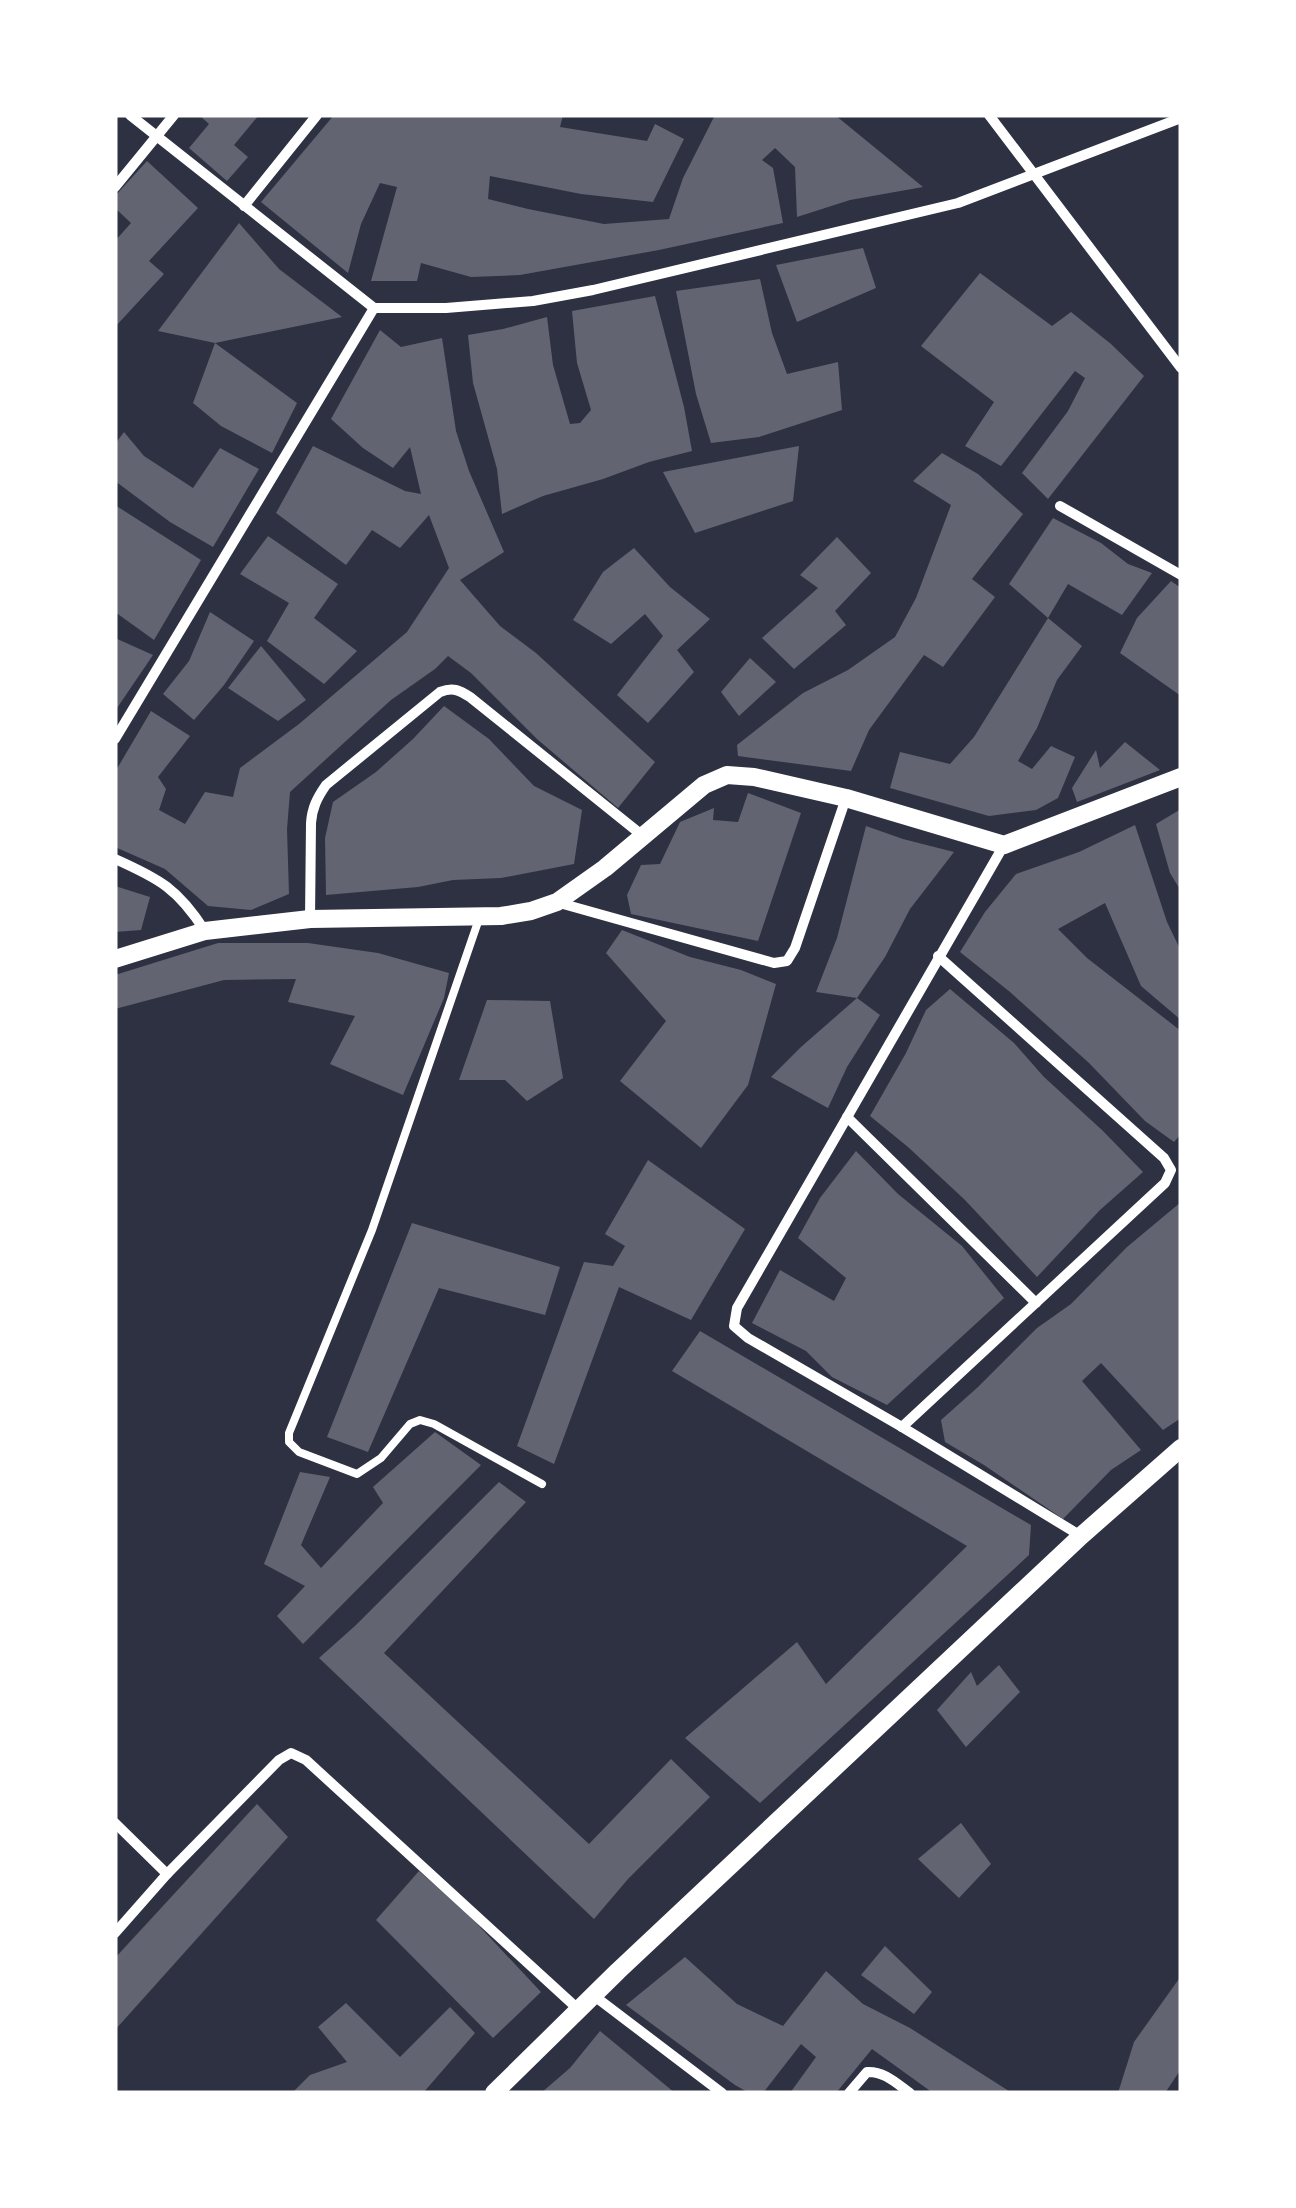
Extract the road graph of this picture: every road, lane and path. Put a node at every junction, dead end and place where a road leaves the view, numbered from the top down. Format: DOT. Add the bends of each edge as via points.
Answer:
graph roads {
  1 [pos="130,115"];
  2 [pos="174,115"];
  3 [pos="317,115"];
  4 [pos="989,115"];
  5 [pos="1181,118"];
  6 [pos="157,136"];
  7 [pos="1033,174"];
  8 [pos="115,187"];
  9 [pos="244,206"];
  10 [pos="374,308"];
  11 [pos="1181,368"];
  12 [pos="1060,506"];
  13 [pos="1181,576"];
  14 [pos="115,739"];
  15 [pos="1181,778"];
  16 [pos="846,798"];
  17 [pos="643,836"];
  18 [pos="1004,844"];
  19 [pos="115,859"];
  20 [pos="555,902"];
  21 [pos="480,916"];
  22 [pos="310,919"];
  23 [pos="205,931"];
  24 [pos="938,956"];
  25 [pos="115,958"];
  26 [pos="847,1117"];
  27 [pos="1036,1303"];
  28 [pos="902,1427"];
  29 [pos="1181,1448"];
  30 [pos="542,1484"];
  31 [pos="1081,1536"];
  32 [pos="115,1823"];
  33 [pos="168,1874"];
  34 [pos="115,1933"];
  35 [pos="593,1995"];
  36 [pos="578,2009"];
  37 [pos="494,2093"];
  38 [pos="722,2093"];
  39 [pos="849,2093"];
  40 [pos="910,2093"];
  1 -- 6 [label="street"];
  2 -- 6 [label="street"];
  3 -- 9 [label="street"];
  4 -- 7 [label="street"];
  5 -- 7 [label="street"];
  6 -- 8 [label="street"];
  6 -- 9 [label="street"];
  7 -- 10 [label="street" via="958,202 593,290 498,304"];
  7 -- 11 [label="street"];
  9 -- 10 [label="street"];
  10 -- 14 [label="street"];
  12 -- 13 [label="street"];
  15 -- 18 [label="street"];
  16 -- 17 [label="street" via="727,775 704,785"];
  16 -- 18 [label="street"];
  16 -- 20 [label="street" via="787,961 774,963"];
  17 -- 20 [label="street"];
  17 -- 22 [label="street" via="470,697 448,689 318,796 312,808"];
  18 -- 24 [label="street"];
  19 -- 23 [label="street" via="176,893"];
  20 -- 21 [label="street"];
  21 -- 22 [label="street"];
  21 -- 30 [label="lane" via="372,1230 289,1442 298,1452 357,1474 420,1420"];
  22 -- 23 [label="street"];
  23 -- 25 [label="street"];
  24 -- 26 [label="street"];
  24 -- 27 [label="street" via="1171,1170 1166,1183"];
  26 -- 27 [label="street"];
  26 -- 28 [label="street" via="737,1308 734,1326"];
  27 -- 28 [label="street"];
  28 -- 31 [label="street"];
  29 -- 31 [label="street"];
  31 -- 35 [label="street"];
  32 -- 33 [label="street"];
  33 -- 34 [label="street"];
  33 -- 36 [label="street" via="291,1753"];
  35 -- 36 [label="street"];
  35 -- 38 [label="street"];
  36 -- 37 [label="street"];
  39 -- 40 [label="street" via="867,2072"];
}
